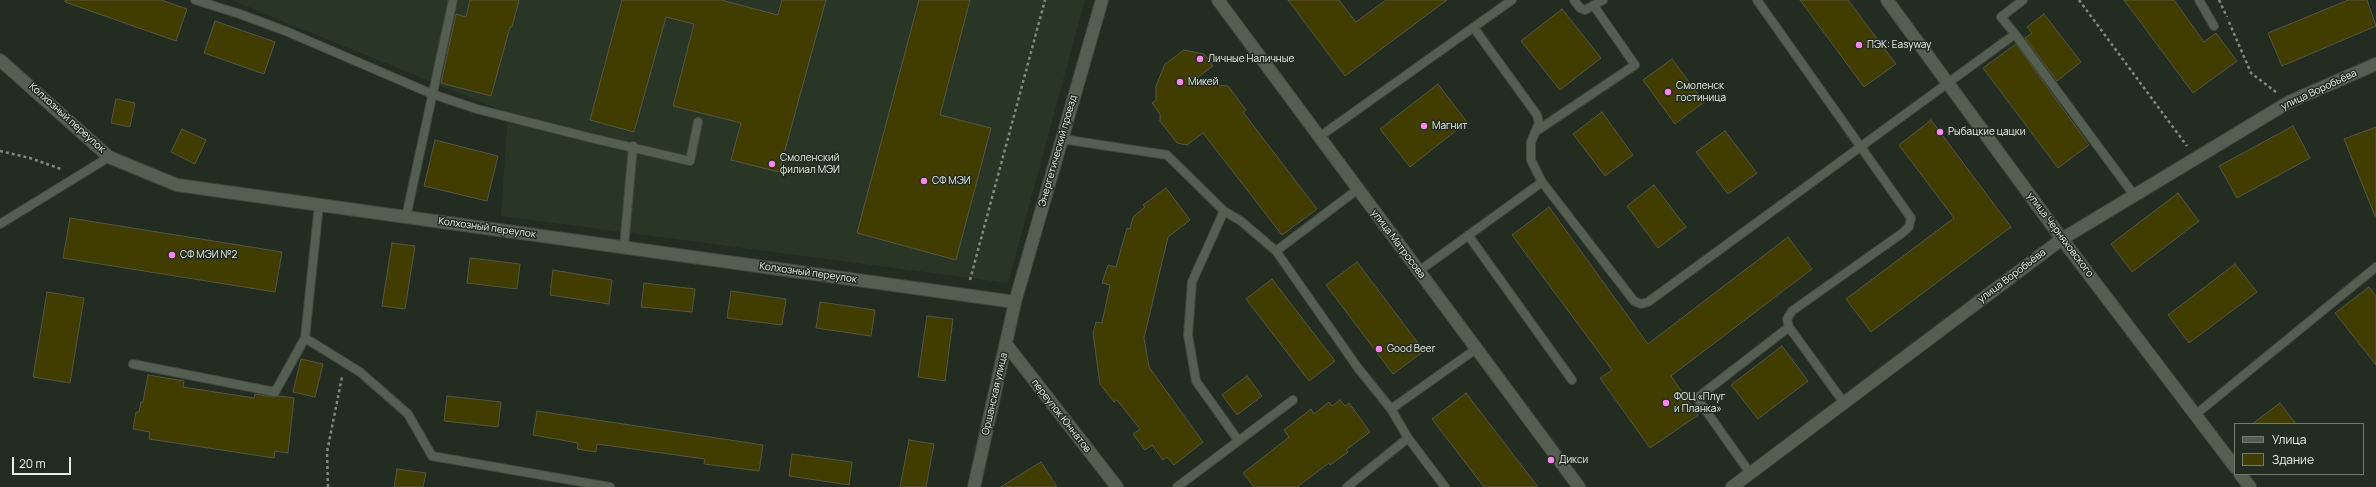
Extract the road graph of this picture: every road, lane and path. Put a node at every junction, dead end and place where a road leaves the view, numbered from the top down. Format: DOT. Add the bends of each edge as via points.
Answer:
graph roads {
  1 [pos="195,0"];
  2 [pos="453,0"];
  3 [pos="1045,0"];
  4 [pos="1102,0"];
  5 [pos="1218,0"];
  6 [pos="1512,0"];
  7 [pos="1574,0"];
  8 [pos="1603,0"];
  9 [pos="1757,0"];
  10 [pos="1887,0"];
  11 [pos="2023,0"];
  12 [pos="2079,0"];
  13 [pos="2199,0"];
  14 [pos="2219,0"];
  15 [pos="1594,6"];
  16 [pos="2214,26"];
  17 [pos="1474,28"];
  18 [pos="2015,34"];
  19 [pos="0,60"];
  20 [pos="2376,64"];
  21 [pos="1948,83"];
  22 [pos="432,94"];
  23 [pos="2289,102"];
  24 [pos="698,122"];
  25 [pos="1535,132"];
  26 [pos="1319,137"];
  27 [pos="1062,139"];
  28 [pos="633,146"];
  29 [pos="1862,146"];
  30 [pos="0,151"];
  31 [pos="109,157"];
  32 [pos="2196,158"];
  33 [pos="79,176"];
  34 [pos="1542,182"];
  35 [pos="1358,189"];
  36 [pos="2134,195"];
  37 [pos="319,204"];
  38 [pos="1224,211"];
  39 [pos="406,217"];
  40 [pos="0,224"];
  41 [pos="1468,235"];
  42 [pos="2062,238"];
  43 [pos="624,247"];
  44 [pos="1276,251"];
  45 [pos="2376,267"];
  46 [pos="1419,271"];
  47 [pos="966,295"];
  48 [pos="1015,302"];
  49 [pos="1789,327"];
  50 [pos="305,338"];
  51 [pos="1006,344"];
  52 [pos="1476,349"];
  53 [pos="344,363"];
  54 [pos="133,364"];
  55 [pos="1572,380"];
  56 [pos="1293,400"];
  57 [pos="1844,403"];
  58 [pos="1391,409"];
  59 [pos="2195,415"];
  60 [pos="1408,438"];
  61 [pos="1238,440"];
  62 [pos="2234,466"];
  63 [pos="1750,473"];
  64 [pos="2241,475"];
  65 [pos="328,487"];
  66 [pos="610,487"];
  67 [pos="974,487"];
  68 [pos="1117,487"];
  69 [pos="1177,487"];
  70 [pos="1347,487"];
  71 [pos="1446,487"];
  72 [pos="1579,487"];
  73 [pos="1732,487"];
  74 [pos="2250,487"];
  1 -- 22 [label="lane" via="288,32"];
  2 -- 22 [label="lane"];
  3 -- 47 [label="path"];
  4 -- 27 [label="street, Энергетический проезд"];
  5 -- 26 [label="street, улица Матросова"];
  6 -- 17 [label="lane"];
  7 -- 15 [label="lane" via="1580,8 1586,10"];
  8 -- 15 [label="lane"];
  9 -- 29 [label="lane"];
  10 -- 21 [label="street, улица Черняховского"];
  11 -- 18 [label="lane" via="2001,17"];
  12 -- 32 [label="path"];
  13 -- 16 [label="lane"];
  14 -- 23 [label="path" via="2251,73"];
  15 -- 25 [label="lane" via="1635,65"];
  17 -- 25 [label="lane" via="1537,115 1539,123"];
  17 -- 26 [label="lane"];
  18 -- 21 [label="lane"];
  18 -- 36 [label="lane"];
  19 -- 31 [label="street, Колхозный переулок"];
  20 -- 23 [label="street, улица Воробьёва"];
  21 -- 29 [label="lane"];
  21 -- 42 [label="street, улица Черняховского"];
  22 -- 28 [label="lane" via="477,109"];
  22 -- 39 [label="lane"];
  23 -- 32 [label="street, улица Воробьёва"];
  24 -- 28 [label="lane" via="690,161"];
  25 -- 34 [label="lane" via="1531,142 1531,160"];
  26 -- 35 [label="street, улица Матросова"];
  27 -- 38 [label="lane" via="1167,154"];
  27 -- 48 [label="street, Энергетический проезд"];
  28 -- 43 [label="lane"];
  29 -- 34 [label="lane" via="1648,302 1641,304 1634,301"];
  29 -- 49 [label="lane" via="1912,218 1909,227 1792,311 1787,319"];
  30 -- 33 [label="path" via="30,158"];
  31 -- 33 [label="lane"];
  31 -- 37 [label="street, Колхозный переулок" via="177,185"];
  32 -- 36 [label="street, улица Воробьёва"];
  33 -- 40 [label="lane"];
  34 -- 41 [label="lane"];
  35 -- 44 [label="lane"];
  35 -- 46 [label="street, улица Матросова"];
  36 -- 42 [label="street, улица Воробьёва"];
  37 -- 39 [label="street, Колхозный переулок"];
  37 -- 50 [label="lane"];
  38 -- 44 [label="lane" via="1241,221"];
  38 -- 61 [label="lane" via="1192,282 1188,335 1196,381"];
  39 -- 43 [label="street, Колхозный переулок"];
  41 -- 46 [label="lane"];
  41 -- 55 [label="lane"];
  42 -- 57 [label="street, улица Воробьёва"];
  42 -- 59 [label="street, улица Черняховского"];
  43 -- 47 [label="street, Колхозный переулок"];
  44 -- 58 [label="lane" via="1358,368"];
  45 -- 59 [label="lane"];
  46 -- 52 [label="street, улица Матросова"];
  47 -- 48 [label="street, Колхозный переулок"];
  48 -- 51 [label="street, Оршанская улица"];
  49 -- 57 [label="lane"];
  49 -- 63 [label="lane" via="1697,398"];
  50 -- 53 [label="lane"];
  50 -- 54 [label="lane" via="275,392"];
  51 -- 67 [label="street, Оршанская улица"];
  51 -- 68 [label="street, переулок Юннатов"];
  52 -- 58 [label="lane"];
  52 -- 72 [label="street, улица Матросова"];
  53 -- 65 [label="path" via="327,452"];
  53 -- 66 [label="lane" via="360,372 408,414 432,456"];
  56 -- 61 [label="lane"];
  57 -- 63 [label="street, улица Воробьёва"];
  58 -- 60 [label="lane"];
  59 -- 62 [label="street, улица Черняховского"];
  60 -- 70 [label="lane"];
  60 -- 71 [label="lane"];
  61 -- 69 [label="lane"];
  63 -- 73 [label="street, улица Воробьёва"];
  64 -- 74 [label="street"];
}
